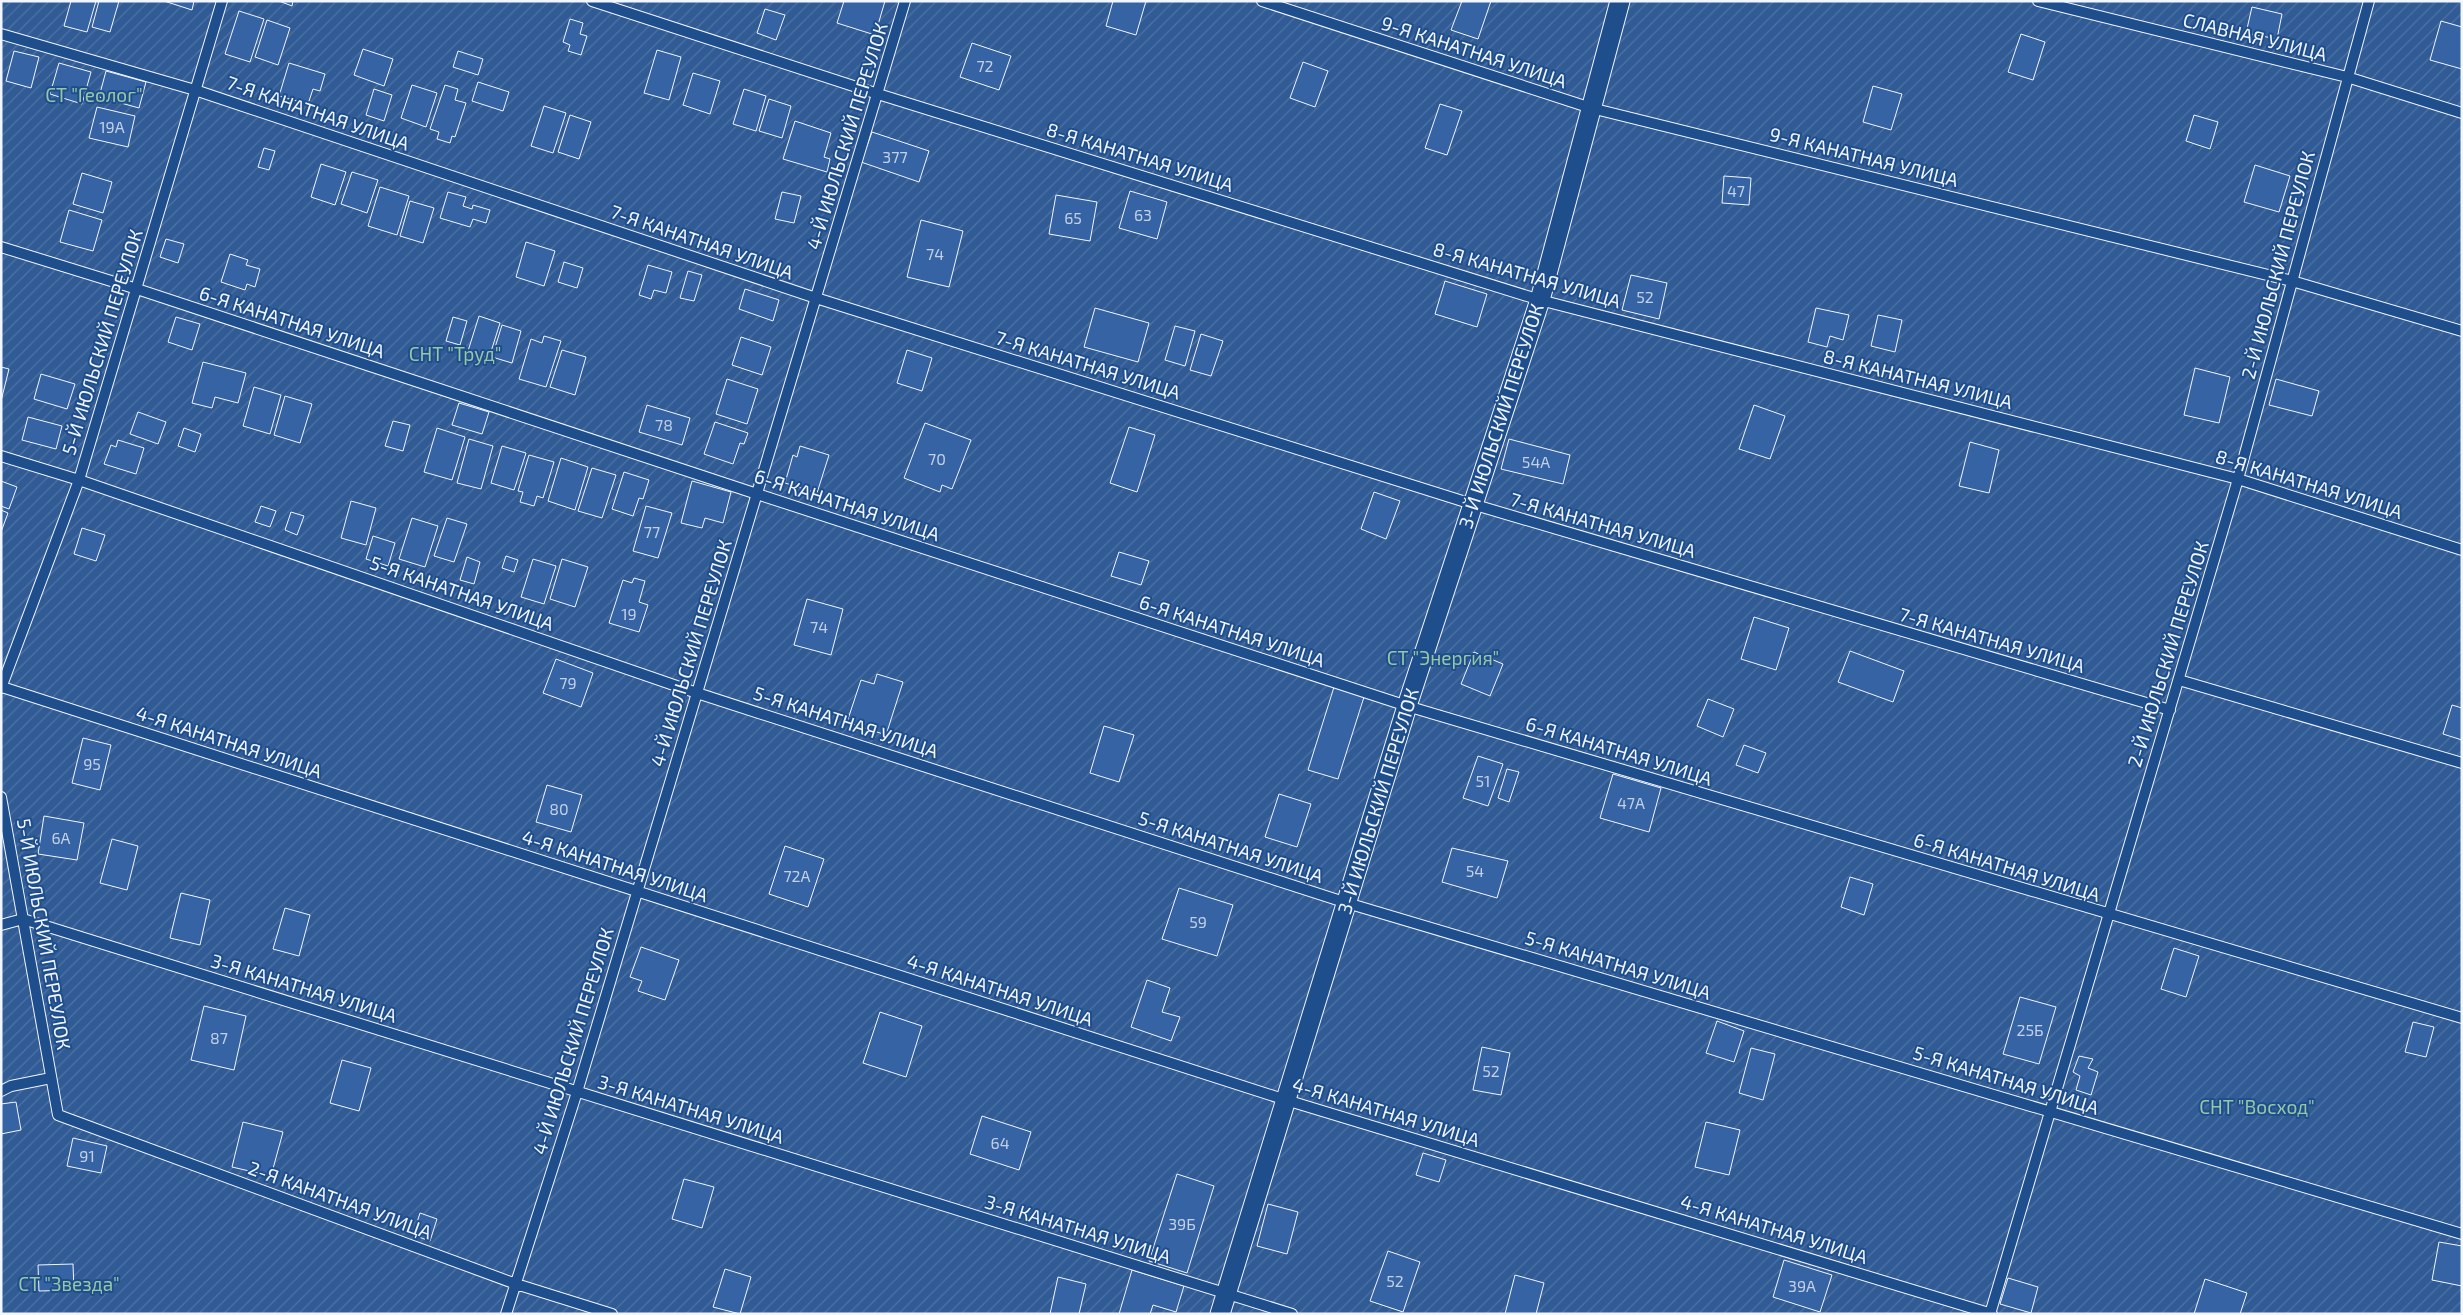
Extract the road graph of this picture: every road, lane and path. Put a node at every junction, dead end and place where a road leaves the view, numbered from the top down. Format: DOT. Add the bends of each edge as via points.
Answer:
graph roads {
  1 [pos="222,1"];
  2 [pos="592,1"];
  3 [pos="906,1"];
  4 [pos="1262,1"];
  5 [pos="2038,1"];
  6 [pos="2369,1"];
  7 [pos="1616,2"];
  8 [pos="1,34"];
  9 [pos="2347,77"];
  10 [pos="195,90"];
  11 [pos="878,94"];
  12 [pos="1591,108"];
  13 [pos="2462,113"];
  14 [pos="1,247"];
  15 [pos="2292,281"];
  16 [pos="137,289"];
  17 [pos="816,298"];
  18 [pos="1540,300"];
  19 [pos="2462,331"];
  20 [pos="1,456"];
  21 [pos="2238,479"];
  22 [pos="79,480"];
  23 [pos="757,494"];
  24 [pos="1472,504"];
  25 [pos="2462,550"];
  26 [pos="2178,680"];
  27 [pos="1,688"];
  28 [pos="697,693"];
  29 [pos="1407,706"];
  30 [pos="2170,710"];
  31 [pos="2462,763"];
  32 [pos="1,797"];
  33 [pos="637,892"];
  34 [pos="1347,903"];
  35 [pos="2109,915"];
  36 [pos="23,919"];
  37 [pos="1,925"];
  38 [pos="2462,1018"];
  39 [pos="51,1078"];
  40 [pos="1,1091"];
  41 [pos="577,1092"];
  42 [pos="1286,1100"];
  43 [pos="2050,1112"];
  44 [pos="58,1115"];
  45 [pos="2462,1234"];
  46 [pos="516,1284"];
  47 [pos="1226,1294"];
  48 [pos="506,1314"];
  49 [pos="612,1314"];
  50 [pos="1220,1314"];
  51 [pos="1292,1314"];
  52 [pos="1991,1314"];
  1 -- 10 [label="lane, 5-Й ИЮЛЬСКИЙ ПЕРЕУЛОК"];
  2 -- 11 [label="lane, 8-Я КАНАТНАЯ УЛИЦА"];
  3 -- 11 [label="lane, 4-Й ИЮЛЬСКИЙ ПЕРЕУЛОК"];
  4 -- 12 [label="lane, 9-Я КАНАТНАЯ УЛИЦА"];
  5 -- 9 [label="lane, СЛАВНАЯ УЛИЦА"];
  6 -- 9 [label="lane, 2-Й ИЮЛЬСКИЙ ПЕРЕУЛОК"];
  7 -- 12 [label="street, 3-Й ИЮЛЬСКИЙ ПЕРЕУЛОК"];
  8 -- 10 [label="lane, 7-Я КАНАТНАЯ УЛИЦА"];
  9 -- 13 [label="lane, СЛАВНАЯ УЛИЦА"];
  9 -- 15 [label="lane, 2-Й ИЮЛЬСКИЙ ПЕРЕУЛОК"];
  10 -- 16 [label="lane, 5-Й ИЮЛЬСКИЙ ПЕРЕУЛОК"];
  10 -- 17 [label="lane, 7-Я КАНАТНАЯ УЛИЦА"];
  11 -- 17 [label="lane, 4-Й ИЮЛЬСКИЙ ПЕРЕУЛОК"];
  11 -- 18 [label="lane, 8-Я КАНАТНАЯ УЛИЦА"];
  12 -- 15 [label="lane, 9-Я КАНАТНАЯ УЛИЦА"];
  12 -- 18 [label="street, 3-Й ИЮЛЬСКИЙ ПЕРЕУЛОК"];
  14 -- 16 [label="lane, 6-Я КАНАТНАЯ УЛИЦА"];
  15 -- 19 [label="lane, 9-Я КАНАТНАЯ УЛИЦА"];
  15 -- 21 [label="lane, 2-Й ИЮЛЬСКИЙ ПЕРЕУЛОК"];
  16 -- 22 [label="lane, 5-Й ИЮЛЬСКИЙ ПЕРЕУЛОК"];
  16 -- 23 [label="lane, 6-Я КАНАТНАЯ УЛИЦА"];
  17 -- 23 [label="lane, 4-Й ИЮЛЬСКИЙ ПЕРЕУЛОК"];
  17 -- 24 [label="lane, 7-Я КАНАТНАЯ УЛИЦА"];
  18 -- 21 [label="lane, 8-Я КАНАТНАЯ УЛИЦА"];
  18 -- 24 [label="street, 3-Й ИЮЛЬСКИЙ ПЕРЕУЛОК"];
  20 -- 22 [label="lane, 5-Я КАНАТНАЯ УЛИЦА"];
  21 -- 25 [label="lane, 8-Я КАНАТНАЯ УЛИЦА"];
  21 -- 26 [label="lane, 2-Й ИЮЛЬСКИЙ ПЕРЕУЛОК"];
  22 -- 27 [label="lane, 5-Й ИЮЛЬСКИЙ ПЕРЕУЛОК"];
  22 -- 28 [label="lane, 5-Я КАНАТНАЯ УЛИЦА"];
  23 -- 28 [label="lane, 4-Й ИЮЛЬСКИЙ ПЕРЕУЛОК"];
  23 -- 29 [label="lane, 6-Я КАНАТНАЯ УЛИЦА"];
  24 -- 29 [label="street, 3-Й ИЮЛЬСКИЙ ПЕРЕУЛОК"];
  24 -- 30 [label="lane, 7-Я КАНАТНАЯ УЛИЦА"];
  26 -- 30 [label="lane, 2-Й ИЮЛЬСКИЙ ПЕРЕУЛОК"];
  26 -- 31 [label="lane"];
  27 -- 33 [label="lane, 4-Я КАНАТНАЯ УЛИЦА"];
  28 -- 33 [label="lane, 4-Й ИЮЛЬСКИЙ ПЕРЕУЛОК"];
  28 -- 34 [label="lane, 5-Я КАНАТНАЯ УЛИЦА"];
  29 -- 34 [label="street, 3-Й ИЮЛЬСКИЙ ПЕРЕУЛОК"];
  29 -- 35 [label="lane, 6-Я КАНАТНАЯ УЛИЦА"];
  30 -- 35 [label="lane, 2-Й ИЮЛЬСКИЙ ПЕРЕУЛОК"];
  32 -- 36 [label="lane, 5-Й ИЮЛЬСКИЙ ПЕРЕУЛОК"];
  33 -- 41 [label="lane, 4-Й ИЮЛЬСКИЙ ПЕРЕУЛОК"];
  33 -- 42 [label="lane, 4-Я КАНАТНАЯ УЛИЦА"];
  34 -- 42 [label="street, 3-Й ИЮЛЬСКИЙ ПЕРЕУЛОК"];
  34 -- 43 [label="lane, 5-Я КАНАТНАЯ УЛИЦА"];
  35 -- 38 [label="lane, 6-Я КАНАТНАЯ УЛИЦА"];
  35 -- 43 [label="lane, 2-Й ИЮЛЬСКИЙ ПЕРЕУЛОК"];
  36 -- 37 [label="lane"];
  36 -- 39 [label="lane, 5-Й ИЮЛЬСКИЙ ПЕРЕУЛОК"];
  36 -- 41 [label="lane, 3-Я КАНАТНАЯ УЛИЦА"];
  39 -- 40 [label="lane, 5-Й ИЮЛЬСКИЙ ПЕРЕУЛОК"];
  39 -- 44 [label="lane, 5-Й ИЮЛЬСКИЙ ПЕРЕУЛОК"];
  41 -- 46 [label="lane, 4-Й ИЮЛЬСКИЙ ПЕРЕУЛОК"];
  41 -- 47 [label="lane, 3-Я КАНАТНАЯ УЛИЦА"];
  42 -- 47 [label="street, 3-Й ИЮЛЬСКИЙ ПЕРЕУЛОК"];
  42 -- 52 [label="lane, 4-Я КАНАТНАЯ УЛИЦА"];
  43 -- 45 [label="lane, 5-Я КАНАТНАЯ УЛИЦА"];
  43 -- 52 [label="lane, 2-Й ИЮЛЬСКИЙ ПЕРЕУЛОК"];
  44 -- 46 [label="lane, 2-Я КАНАТНАЯ УЛИЦА"];
  46 -- 48 [label="lane, 4-Й ИЮЛЬСКИЙ ПЕРЕУЛОК"];
  46 -- 49 [label="lane, 2-Я КАНАТНАЯ УЛИЦА"];
  47 -- 50 [label="street, 3-Й ИЮЛЬСКИЙ ПЕРЕУЛОК"];
  47 -- 51 [label="lane, 3-Я КАНАТНАЯ УЛИЦА"];
}
